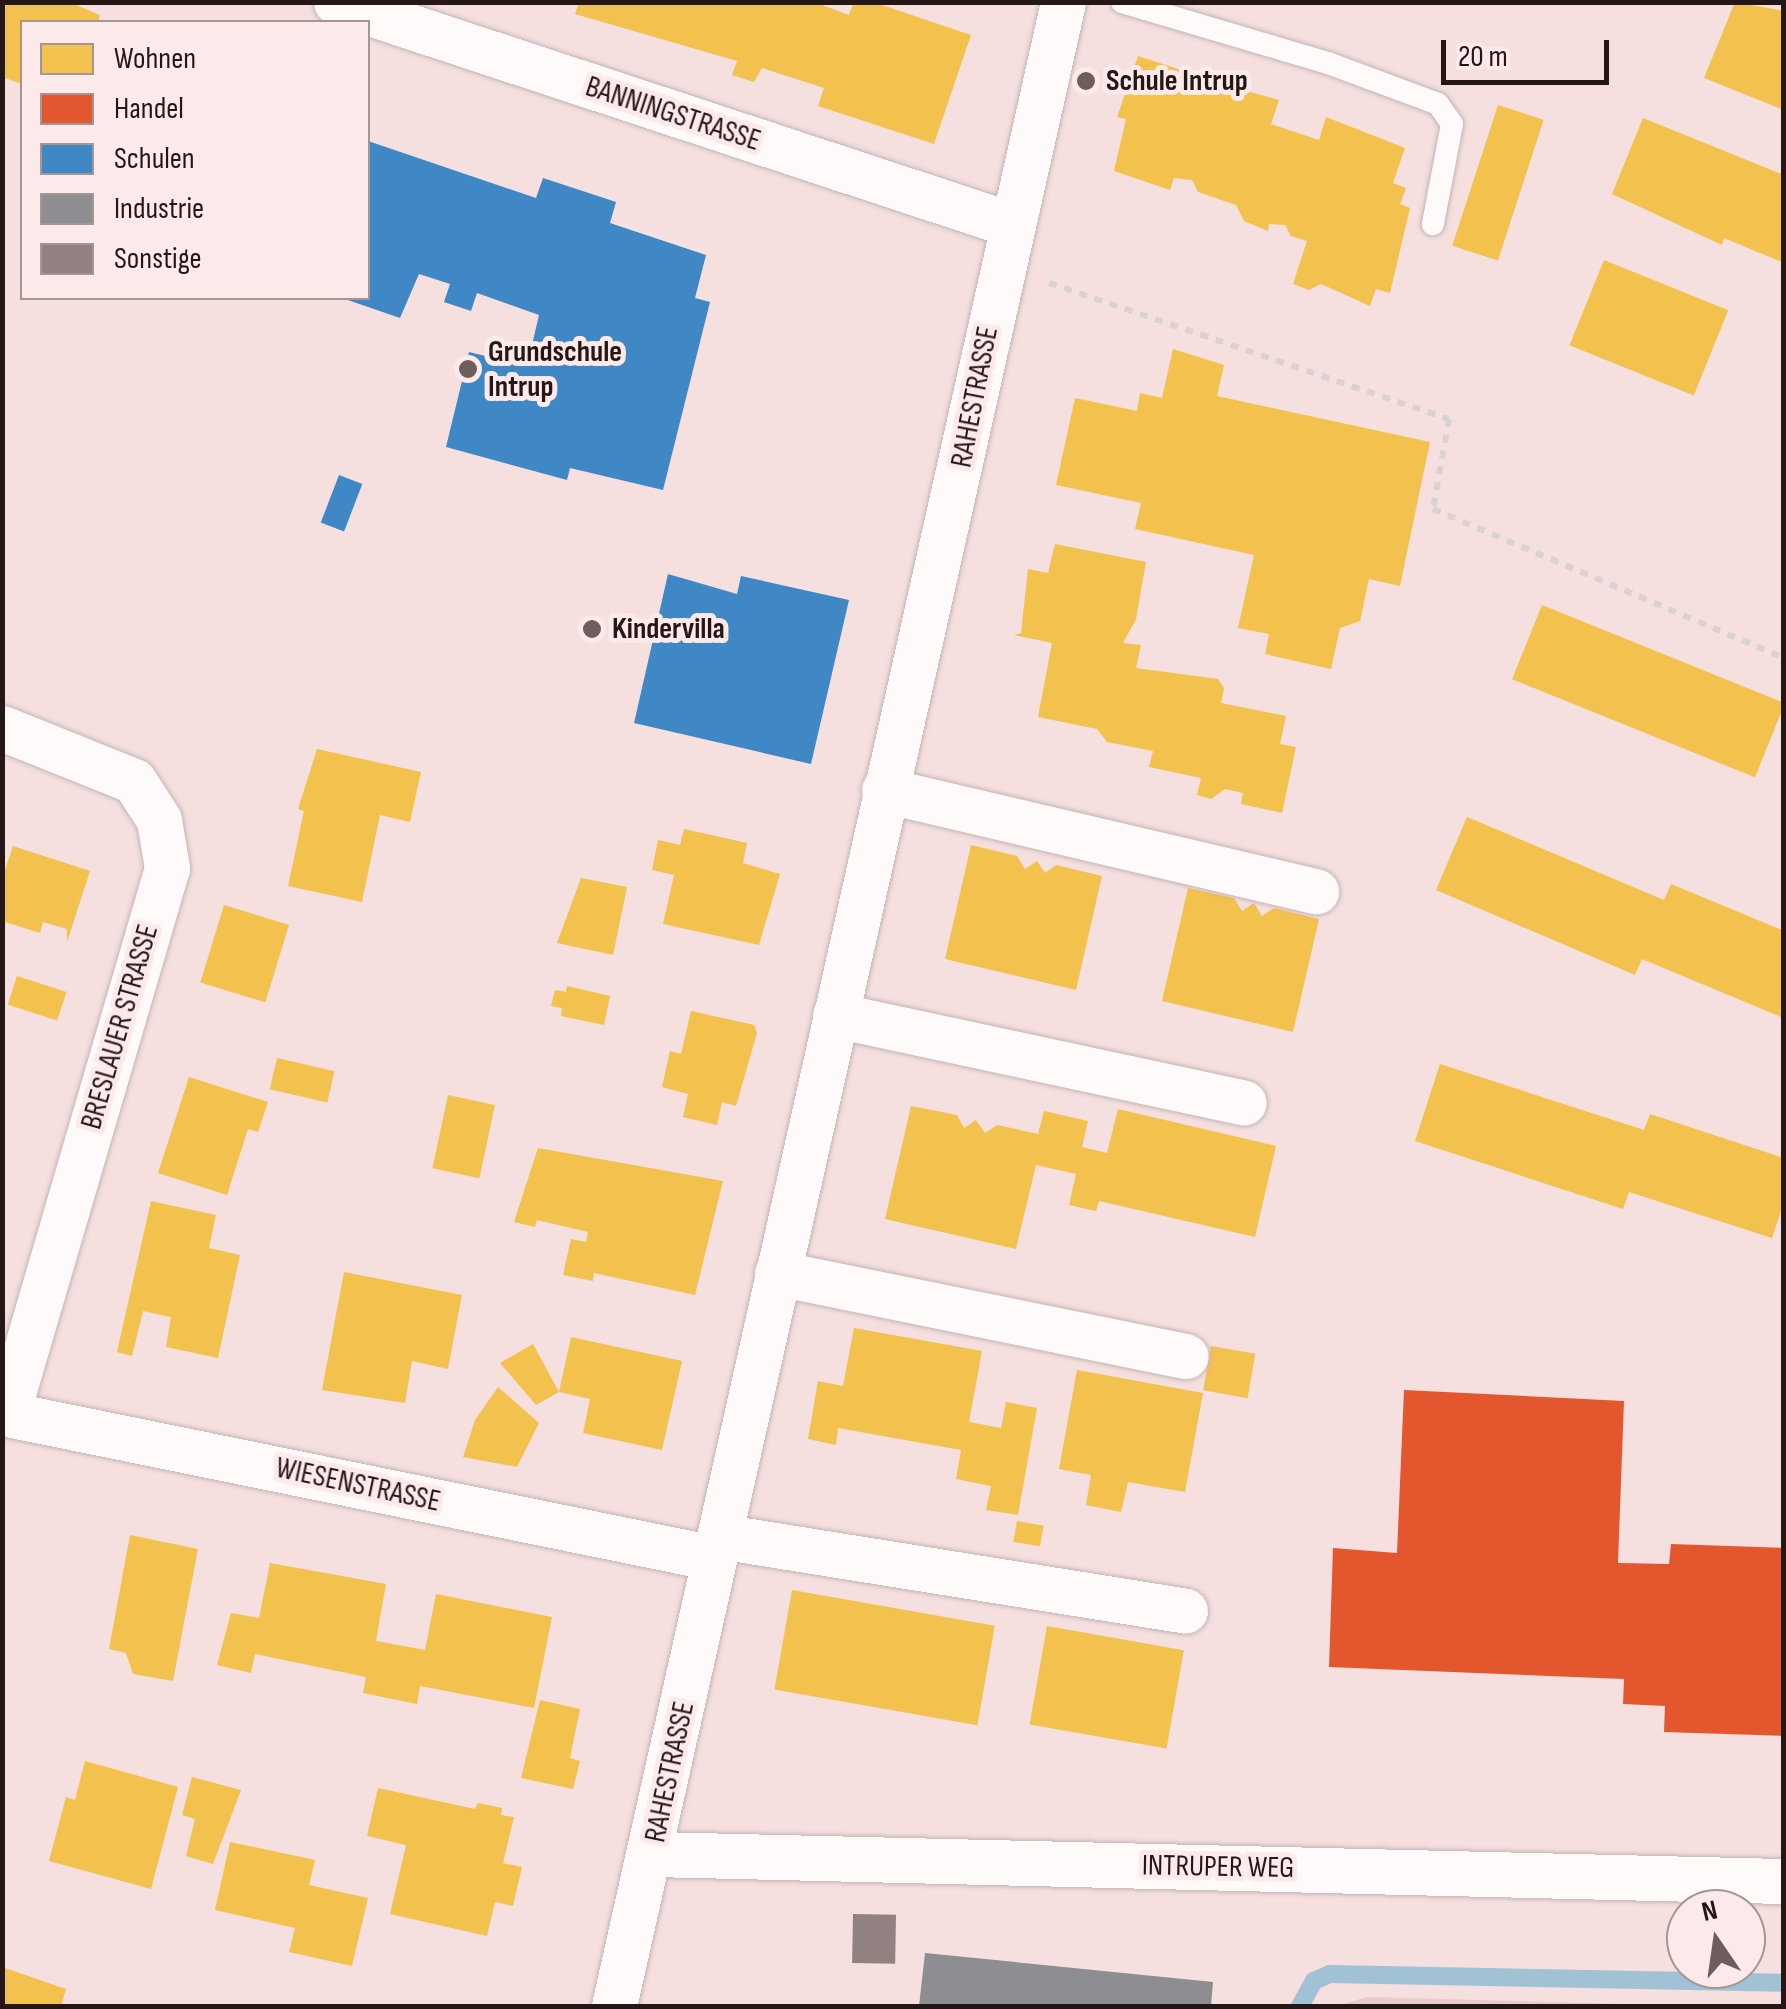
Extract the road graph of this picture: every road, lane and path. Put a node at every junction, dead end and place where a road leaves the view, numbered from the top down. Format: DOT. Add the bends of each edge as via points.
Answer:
graph roads {
  1 [pos="336,2"];
  2 [pos="1063,2"];
  3 [pos="1122,2"];
  4 [pos="1433,224"];
  5 [pos="1005,244"];
  6 [pos="1784,658"];
  7 [pos="2,728"];
  8 [pos="884,790"];
  9 [pos="1316,891"];
  10 [pos="835,1014"];
  11 [pos="1244,1103"];
  12 [pos="777,1273"];
  13 [pos="1186,1356"];
  14 [pos="5,1413"];
  15 [pos="716,1547"];
  16 [pos="1185,1612"];
  17 [pos="653,1854"];
  18 [pos="1784,1881"];
  19 [pos="614,2006"];
  1 -- 5 [label="street, BANNINGSTRASSE"];
  2 -- 5 [label="street, RAHESTRASSE"];
  3 -- 4 [label="lane" via="1438,104 1452,124"];
  5 -- 6 [label="path" via="1449,419 1433,508"];
  5 -- 8 [label="street, RAHESTRASSE" via="944,556"];
  7 -- 14 [label="street, BRESLAUER STRASSE" via="134,780 159,820 166,868"];
  8 -- 9 [label="street"];
  8 -- 10 [label="street, RAHESTRASSE"];
  10 -- 11 [label="street"];
  10 -- 12 [label="street, RAHESTRASSE"];
  12 -- 13 [label="street"];
  12 -- 15 [label="street, RAHESTRASSE"];
  14 -- 15 [label="street, WIESENSTRASSE"];
  15 -- 16 [label="street"];
  15 -- 17 [label="street, RAHESTRASSE"];
  17 -- 18 [label="street, INTRUPER WEG"];
  17 -- 19 [label="street, RAHESTRASSE"];
}
